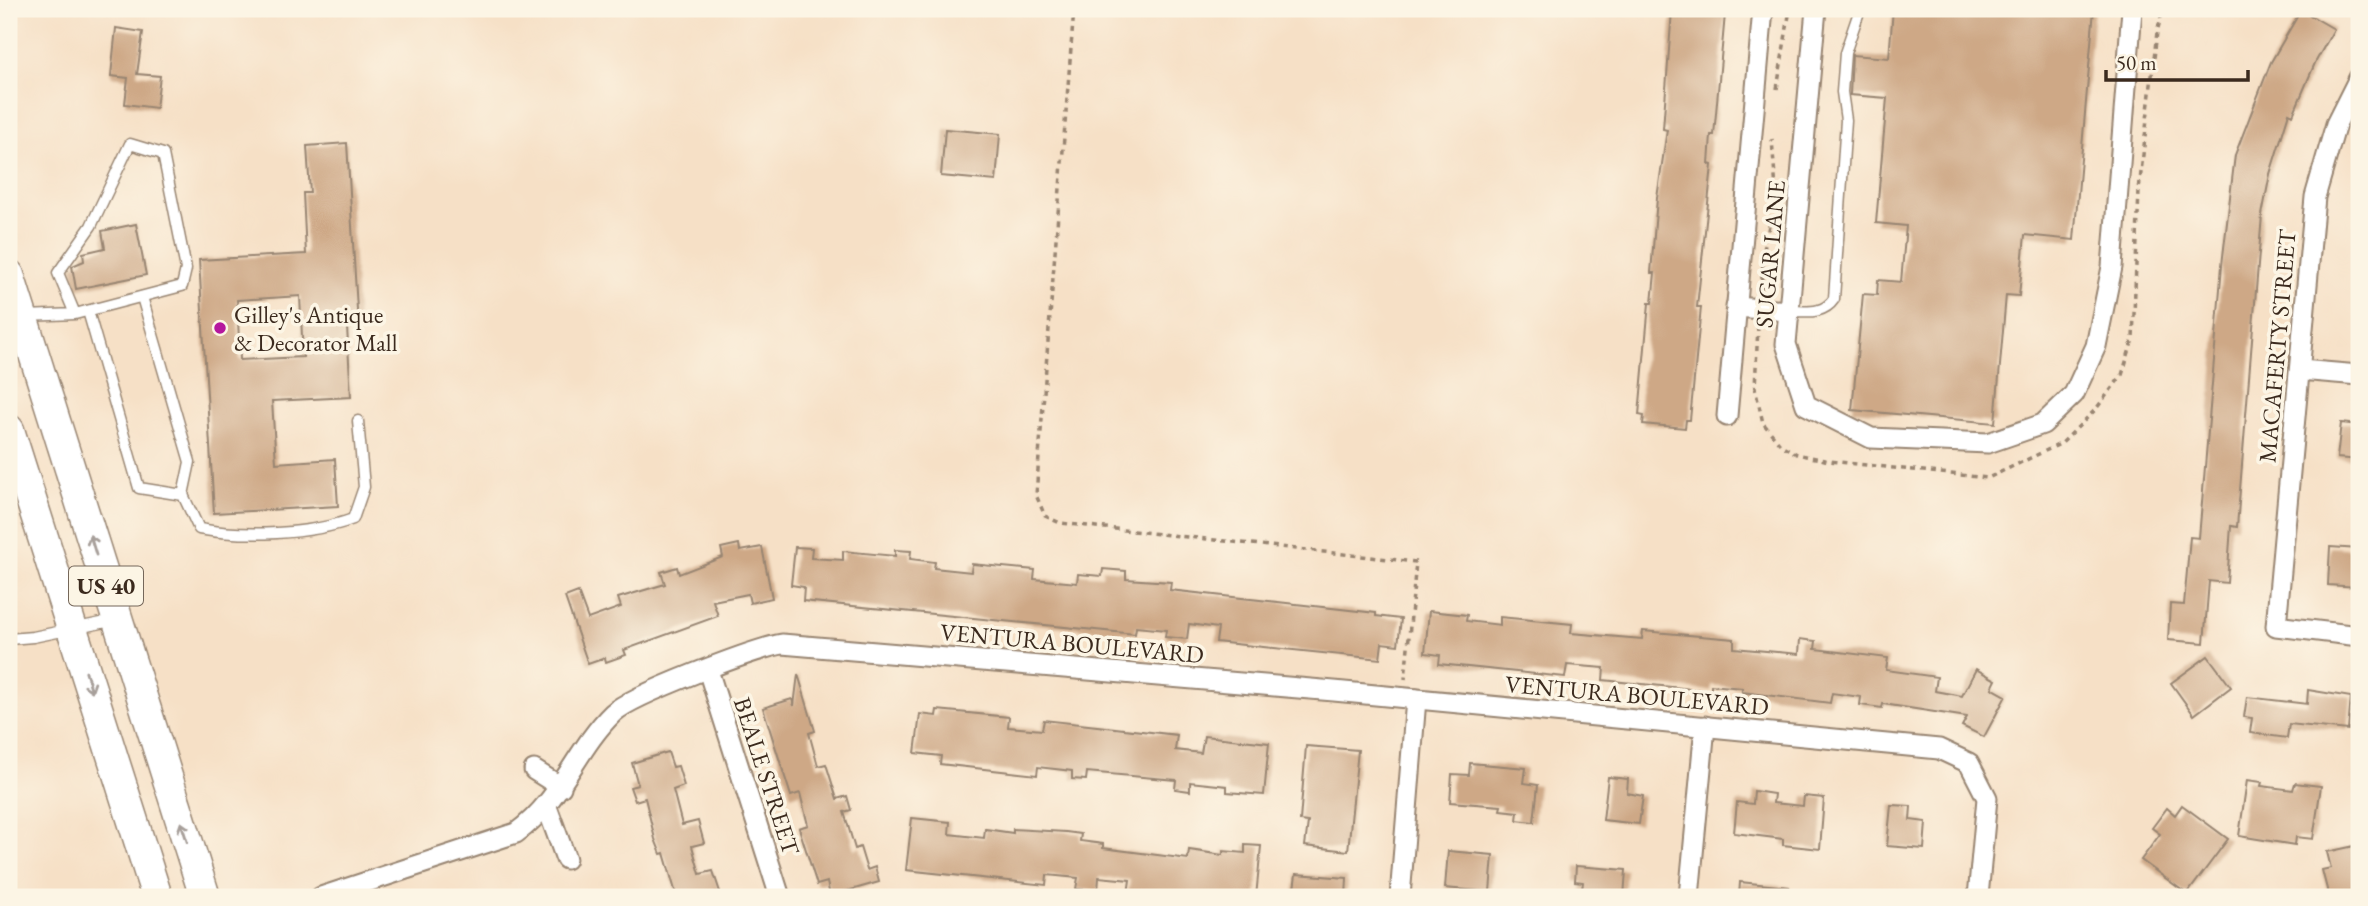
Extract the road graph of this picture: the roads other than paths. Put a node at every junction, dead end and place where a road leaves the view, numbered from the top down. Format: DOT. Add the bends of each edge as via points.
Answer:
graph roads {
  1 [pos="1763,9"];
  2 [pos="1816,9"];
  3 [pos="1860,9"];
  4 [pos="2132,9"];
  5 [pos="2359,78"];
  6 [pos="9,275"];
  7 [pos="142,297"];
  8 [pos="1737,307"];
  9 [pos="88,311"];
  10 [pos="1789,311"];
  11 [pos="75,314"];
  12 [pos="15,317"];
  13 [pos="2300,370"];
  14 [pos="2359,375"];
  15 [pos="1727,416"];
  16 [pos="358,421"];
  17 [pos="9,430"];
  18 [pos="183,495"];
  19 [pos="116,620"];
  20 [pos="72,630"];
  21 [pos="2359,636"];
  22 [pos="9,639"];
  23 [pos="708,670"];
  24 [pos="1410,698"];
  25 [pos="1705,726"];
  26 [pos="534,770"];
  27 [pos="561,788"];
  28 [pos="547,807"];
  29 [pos="566,859"];
  30 [pos="157,897"];
  31 [pos="205,897"];
  32 [pos="321,897"];
  33 [pos="780,897"];
  34 [pos="1400,897"];
  35 [pos="1689,897"];
  36 [pos="1978,897"];
  1 -- 8 [label="street"];
  2 -- 10 [label="street, SUGAR LANE"];
  3 -- 10 [label="lane" via="1845,53 1842,92 1846,120 1834,299 1819,312"];
  4 -- 10 [label="street, SUGAR LANE" via="2112,267 2096,346 2074,394 2043,424 1988,443 1871,438 1806,405 1786,344"];
  5 -- 13 [label="street, MACAFERTY STREET" via="2336,124 2315,197"];
  6 -- 12 [label="main road, US 40"];
  7 -- 9 [label="lane"];
  7 -- 11 [label="lane" via="183,286 186,269 163,154 130,144 91,226 58,273"];
  7 -- 18 [label="lane" via="190,461"];
  8 -- 10 [label="street"];
  8 -- 15 [label="street"];
  9 -- 11 [label="lane"];
  9 -- 18 [label="lane" via="139,488"];
  11 -- 12 [label="lane"];
  19 -- 12 [label="main road, US 40, one-way"];
  13 -- 14 [label="street"];
  13 -- 21 [label="street, MACAFERTY STREET" via="2276,626"];
  16 -- 18 [label="lane" via="364,487 353,519 327,529 222,533 198,529"];
  17 -- 20 [label="main road, US 40"];
  19 -- 20 [label="lane"];
  31 -- 19 [label="main road, US 40, one-way"];
  20 -- 22 [label="lane"];
  20 -- 30 [label="main road, US 40, one-way"];
  23 -- 24 [label="street, VENTURA BOULEVARD" via="763,647 790,644"];
  23 -- 27 [label="street, VENTURA BOULEVARD" via="615,711"];
  23 -- 33 [label="street, BEALE STREET"];
  24 -- 25 [label="street, VENTURA BOULEVARD"];
  24 -- 34 [label="street"];
  25 -- 35 [label="street"];
  25 -- 36 [label="street, VENTURA BOULEVARD" via="1939,749 1969,763 1987,798"];
  26 -- 27 [label="street"];
  27 -- 28 [label="street, VENTURA BOULEVARD"];
  28 -- 29 [label="street"];
  28 -- 32 [label="street, VENTURA BOULEVARD" via="516,834"];
}
